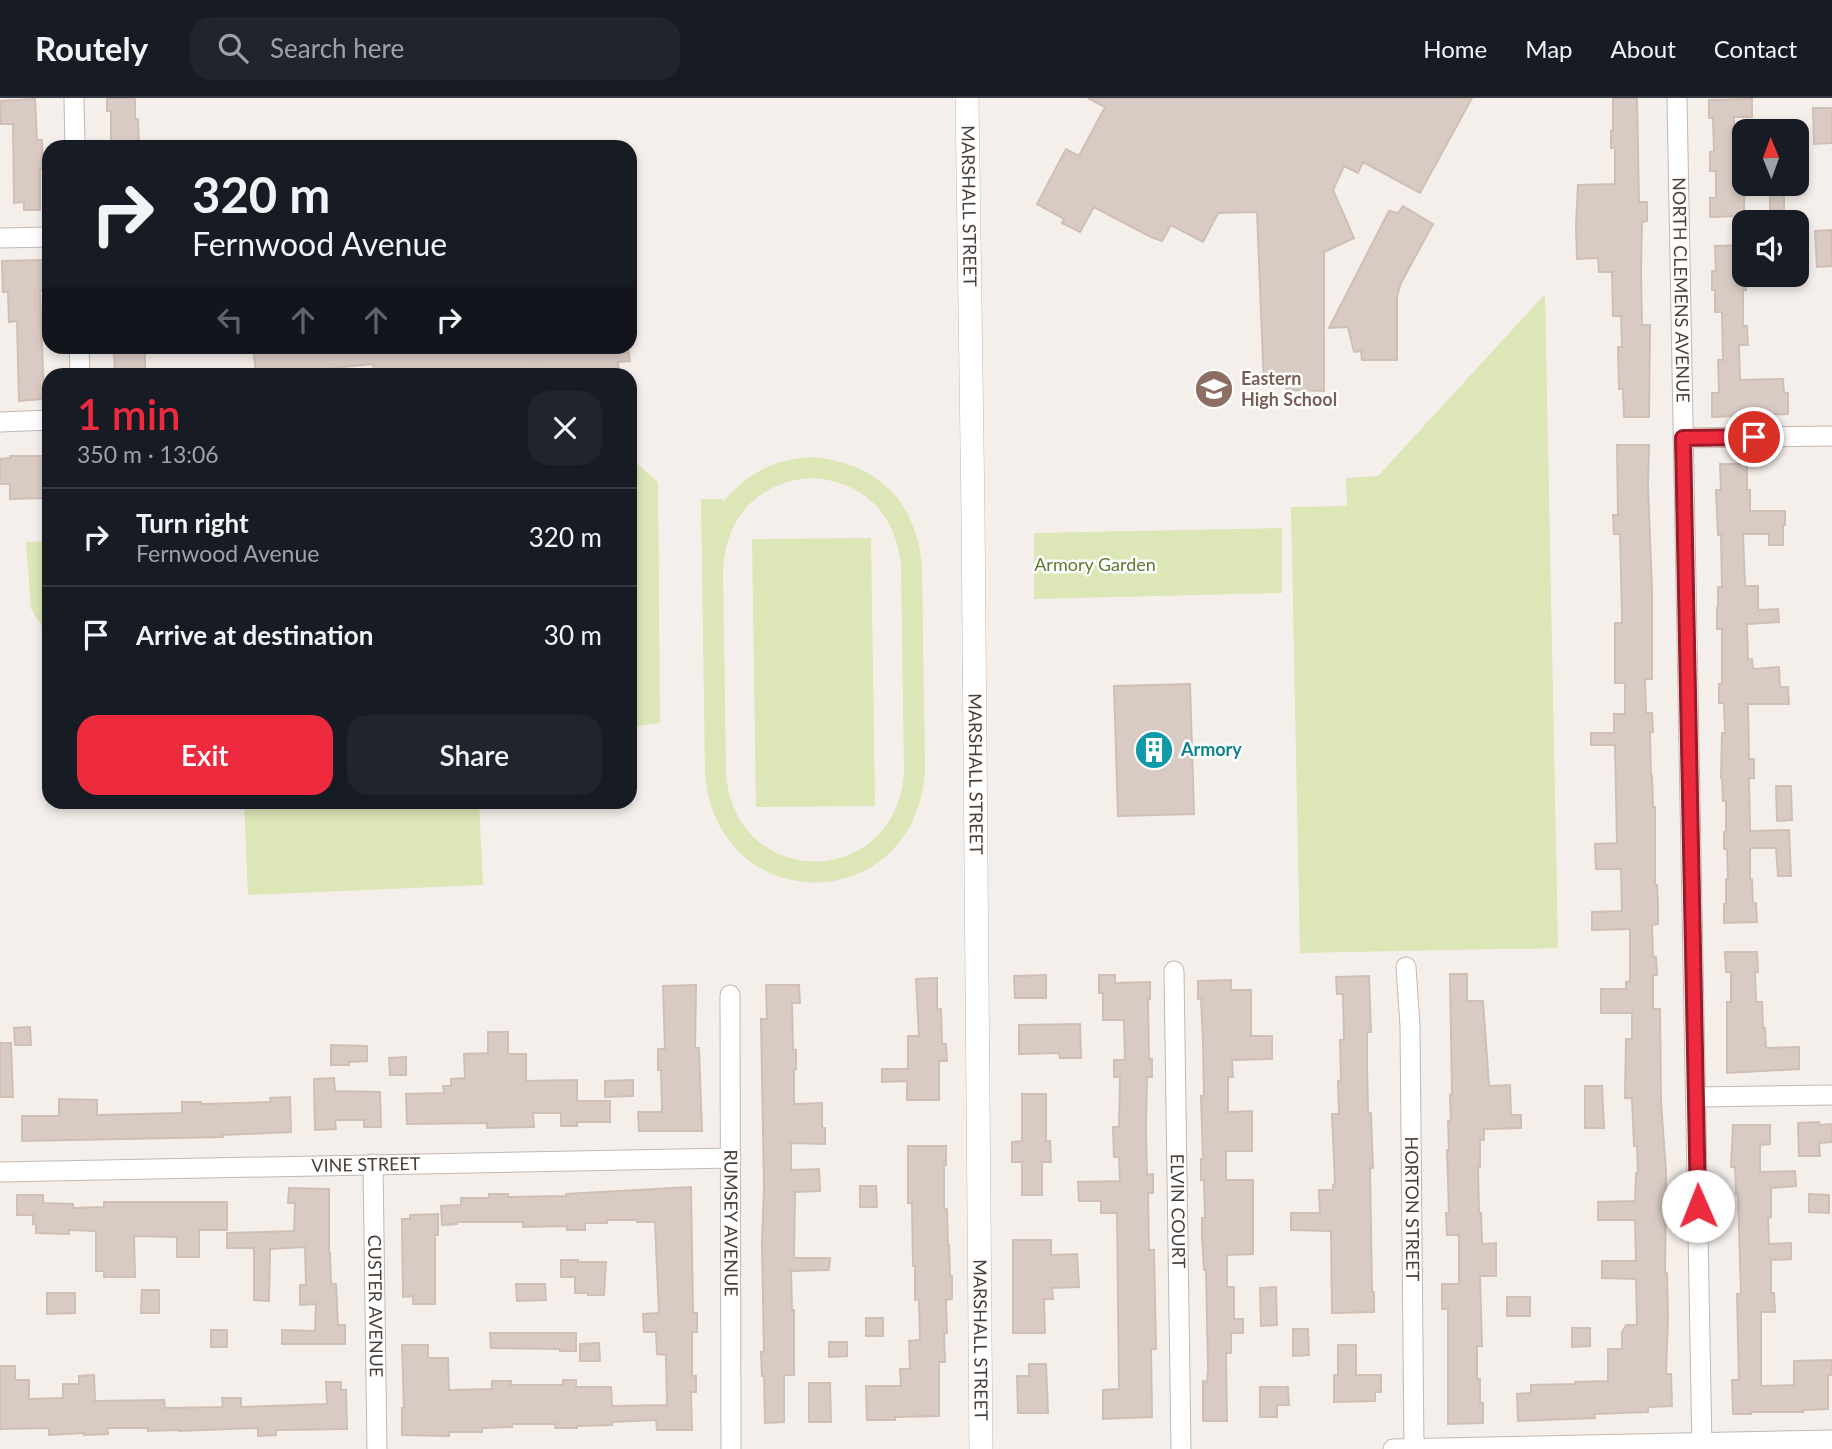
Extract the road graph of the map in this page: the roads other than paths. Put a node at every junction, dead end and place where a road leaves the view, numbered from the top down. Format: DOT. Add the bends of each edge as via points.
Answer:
graph roads {
  1 [pos="74,98"];
  2 [pos="967,98"];
  3 [pos="1677,98"];
  4 [pos="75,140"];
  5 [pos="42,237"];
  6 [pos="0,238"];
  7 [pos="42,420"];
  8 [pos="0,422"];
  9 [pos="1832,436"];
  10 [pos="1683,438"];
  11 [pos="1406,967"];
  12 [pos="1174,971"];
  13 [pos="730,995"];
  14 [pos="1832,1096"];
  15 [pos="1696,1097"];
  16 [pos="731,1158"];
  17 [pos="373,1164"];
  18 [pos="0,1172"];
  19 [pos="1832,1440"];
  20 [pos="1702,1446"];
  21 [pos="377,1449"];
  22 [pos="731,1449"];
  23 [pos="981,1449"];
  24 [pos="1181,1449"];
  25 [pos="1392,1449"];
  26 [pos="1415,1449"];
  1 -- 4 [label="street"];
  2 -- 23 [label="street, MARSHALL STREET"];
  3 -- 10 [label="street, NORTH CLEMENS AVENUE"];
  5 -- 6 [label="street"];
  7 -- 8 [label="street"];
  9 -- 10 [label="street"];
  10 -- 15 [label="street, NORTH CLEMENS AVENUE"];
  11 -- 26 [label="street, HORTON STREET"];
  12 -- 24 [label="street, ELVIN COURT"];
  13 -- 16 [label="street, RUMSEY AVENUE"];
  14 -- 15 [label="street"];
  15 -- 20 [label="street, NORTH CLEMENS AVENUE"];
  16 -- 17 [label="street, VINE STREET"];
  16 -- 22 [label="street, RUMSEY AVENUE"];
  17 -- 18 [label="street, VINE STREET"];
  17 -- 21 [label="street, CUSTER AVENUE"];
  19 -- 20 [label="street"];
  20 -- 26 [label="street"];
  25 -- 26 [label="street"];
}
